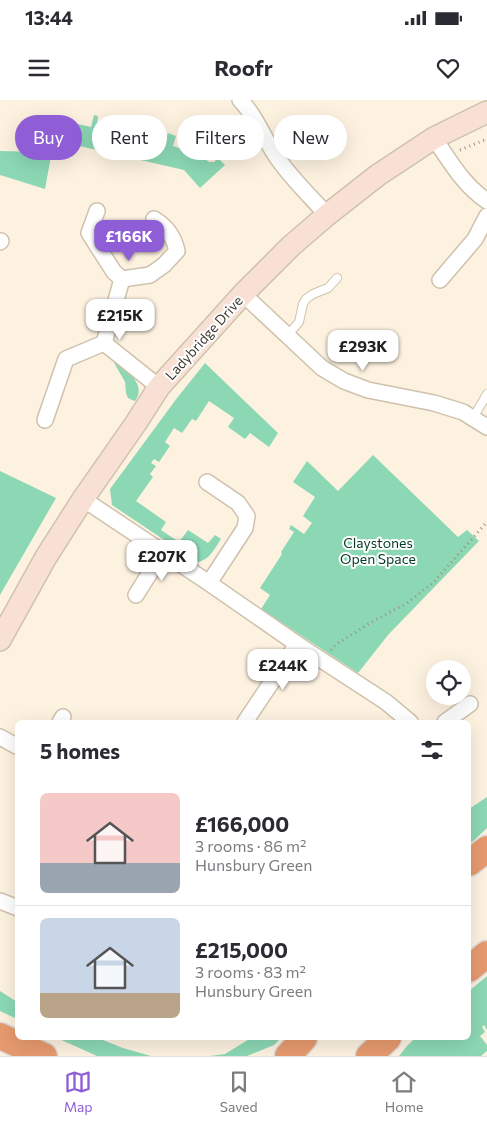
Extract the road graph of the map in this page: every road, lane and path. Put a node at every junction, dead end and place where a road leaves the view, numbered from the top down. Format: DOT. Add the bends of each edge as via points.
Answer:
graph roads {
  1 [pos="242,101"];
  2 [pos="487,112"];
  3 [pos="434,138"];
  4 [pos="487,139"];
  5 [pos="446,156"];
  6 [pos="487,201"];
  7 [pos="97,211"];
  8 [pos="328,215"];
  9 [pos="487,216"];
  10 [pos="154,219"];
  11 [pos="337,278"];
  12 [pos="122,279"];
  13 [pos="440,280"];
  14 [pos="243,294"];
  15 [pos="288,336"];
  16 [pos="104,343"];
  17 [pos="159,387"];
  18 [pos="487,394"];
  19 [pos="473,418"];
  20 [pos="45,420"];
  21 [pos="487,426"];
  22 [pos="207,482"];
  23 [pos="83,499"];
  24 [pos="487,522"];
  25 [pos="163,552"];
  26 [pos="209,583"];
  27 [pos="136,595"];
  28 [pos="0,640"];
  29 [pos="297,644"];
  30 [pos="324,661"];
  31 [pos="469,705"];
  32 [pos="246,720"];
  33 [pos="408,720"];
  34 [pos="448,720"];
  35 [pos="0,737"];
  36 [pos="15,745"];
  37 [pos="487,849"];
  38 [pos="471,861"];
  39 [pos="0,901"];
  40 [pos="15,907"];
  41 [pos="487,954"];
  42 [pos="471,967"];
  43 [pos="0,1036"];
  44 [pos="302,1040"];
  45 [pos="386,1040"];
  46 [pos="44,1056"];
  47 [pos="288,1056"];
  48 [pos="369,1056"];
  1 -- 8 [label="street" via="274,154"];
  2 -- 3 [label="street, Ladybridge Drive"];
  3 -- 5 [label="street"];
  3 -- 8 [label="street, Ladybridge Drive" via="378,175"];
  4 -- 5 [label="path"];
  5 -- 6 [label="street" via="475,194"];
  7 -- 12 [label="street" via="89,234"];
  8 -- 14 [label="street, Ladybridge Drive"];
  9 -- 13 [label="street" via="475,239"];
  10 -- 12 [label="street" via="168,230 177,251 150,275"];
  11 -- 15 [label="lane" via="328,288 306,299 300,322"];
  12 -- 16 [label="street"];
  14 -- 15 [label="street"];
  14 -- 17 [label="street, Ladybridge Drive"];
  15 -- 19 [label="street" via="322,368 344,381 368,390 434,403"];
  16 -- 17 [label="street"];
  16 -- 20 [label="street" via="66,359"];
  17 -- 23 [label="street, Ladybridge Drive"];
  18 -- 19 [label="lane"];
  19 -- 21 [label="street"];
  22 -- 26 [label="street" via="238,503 247,516 244,528"];
  23 -- 25 [label="street"];
  23 -- 28 [label="street, Ladybridge Drive"];
  24 -- 30 [label="path" via="433,583 408,603 335,644"];
  25 -- 26 [label="street"];
  25 -- 27 [label="street"];
  26 -- 29 [label="street"];
  29 -- 30 [label="street"];
  29 -- 32 [label="street"];
  30 -- 33 [label="street"];
  31 -- 34 [label="street"];
  35 -- 36 [label="street"];
  37 -- 38 [label="highway"];
  39 -- 40 [label="street"];
  41 -- 42 [label="highway"];
  43 -- 46 [label="highway"];
  44 -- 47 [label="highway"];
  45 -- 48 [label="highway"];
}
